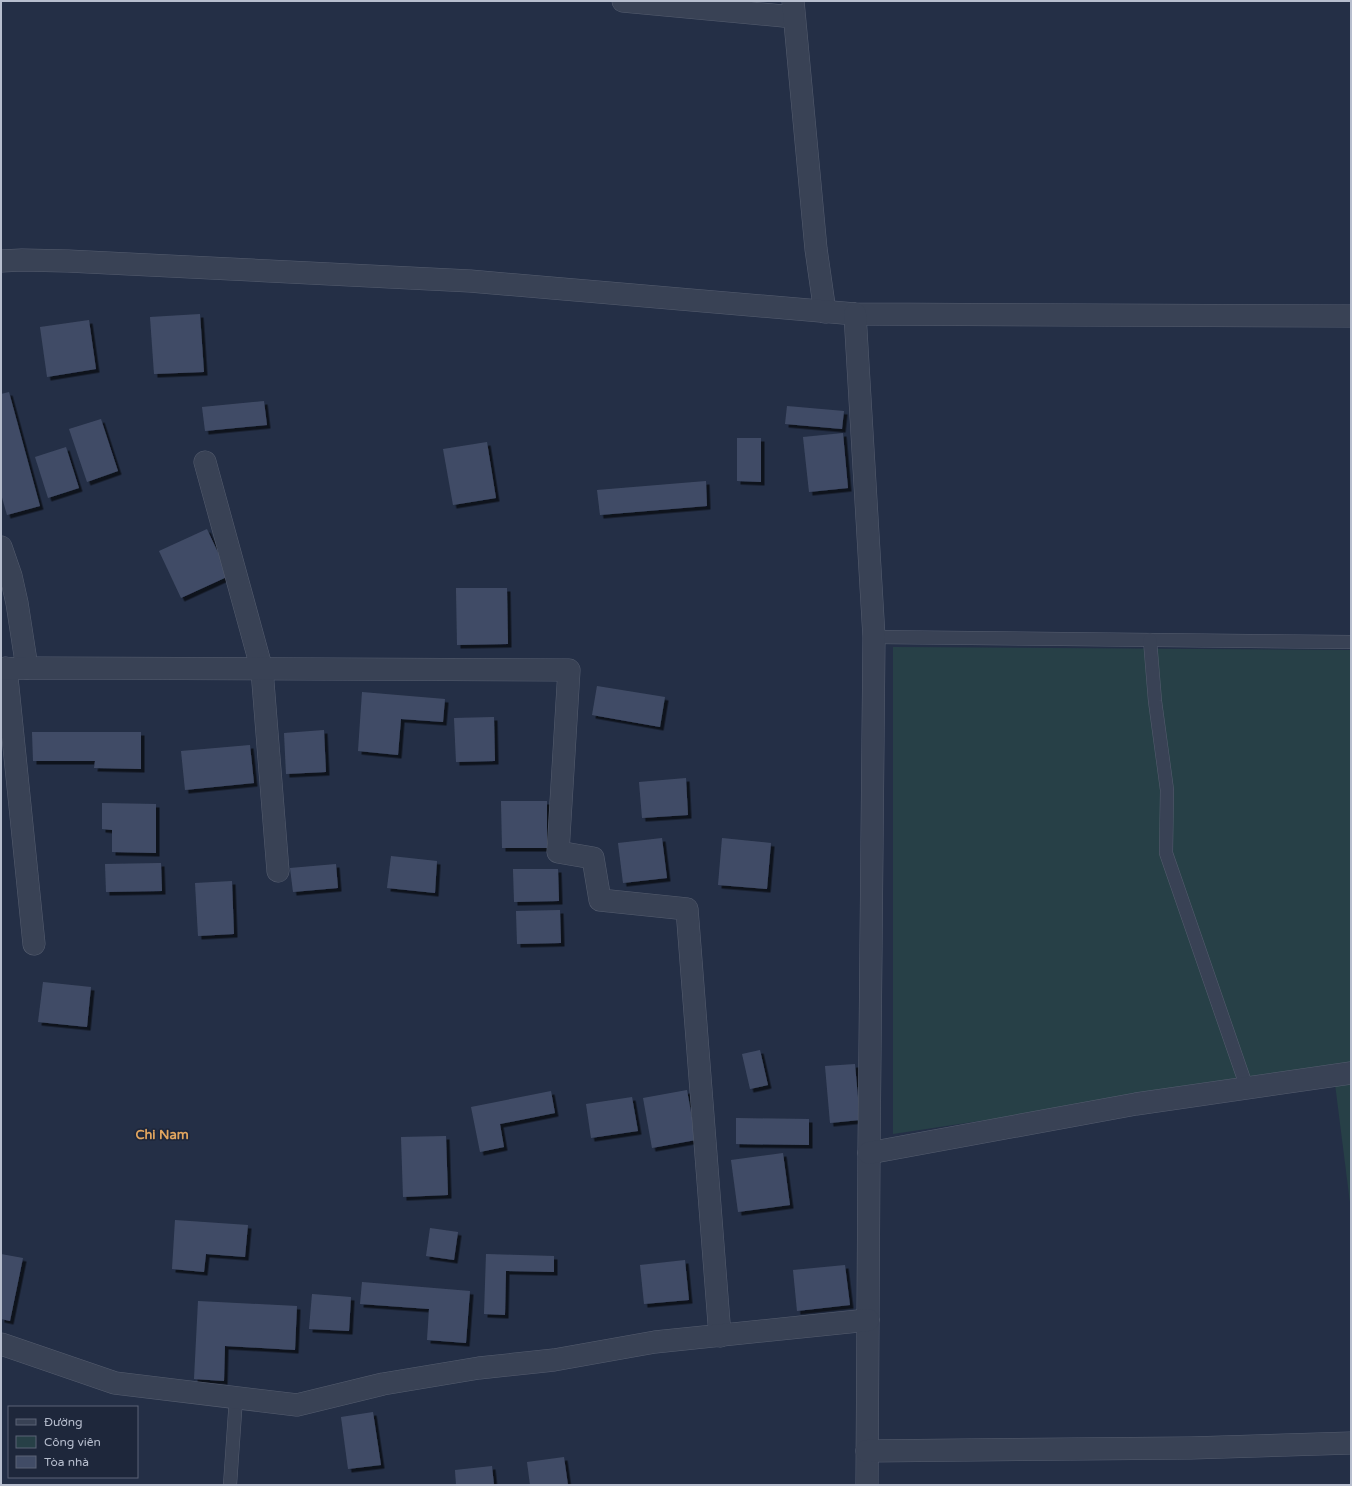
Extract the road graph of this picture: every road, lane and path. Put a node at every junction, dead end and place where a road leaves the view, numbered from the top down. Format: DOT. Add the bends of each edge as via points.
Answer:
graph roads {
  1 [pos="623,1"];
  2 [pos="793,9"];
  3 [pos="1,261"];
  4 [pos="825,312"];
  5 [pos="855,314"];
  6 [pos="1351,316"];
  7 [pos="205,462"];
  8 [pos="1,547"];
  9 [pos="874,637"];
  10 [pos="1150,640"];
  11 [pos="1351,642"];
  12 [pos="28,668"];
  13 [pos="3,669"];
  14 [pos="262,670"];
  15 [pos="278,871"];
  16 [pos="34,944"];
  17 [pos="1351,1073"];
  18 [pos="1247,1088"];
  19 [pos="869,1153"];
  20 [pos="868,1320"];
  21 [pos="720,1336"];
  22 [pos="1,1344"];
  23 [pos="236,1398"];
  24 [pos="1351,1443"];
  25 [pos="867,1451"];
  26 [pos="230,1485"];
  27 [pos="867,1485"];
  1 -- 2 [label="street"];
  2 -- 4 [label="street" via="816,249"];
  3 -- 4 [label="street" via="68,261 470,281"];
  4 -- 5 [label="street"];
  5 -- 6 [label="street"];
  5 -- 9 [label="street"];
  7 -- 14 [label="street"];
  8 -- 12 [label="street" via="11,576"];
  9 -- 10 [label="lane"];
  9 -- 19 [label="street"];
  10 -- 11 [label="lane"];
  10 -- 18 [label="lane" via="1166,790 1166,853"];
  12 -- 13 [label="street"];
  12 -- 14 [label="street"];
  13 -- 16 [label="street"];
  14 -- 15 [label="street"];
  14 -- 21 [label="street" via="569,670 558,852 593,858 600,900 688,909"];
  17 -- 18 [label="street"];
  18 -- 19 [label="street" via="1136,1104"];
  19 -- 20 [label="street"];
  20 -- 21 [label="street"];
  20 -- 25 [label="street"];
  21 -- 23 [label="street" via="655,1342 554,1360 480,1368 383,1384 297,1405"];
  22 -- 23 [label="street" via="115,1383"];
  23 -- 26 [label="lane"];
  24 -- 25 [label="street" via="1191,1448"];
  25 -- 27 [label="street"];
}
